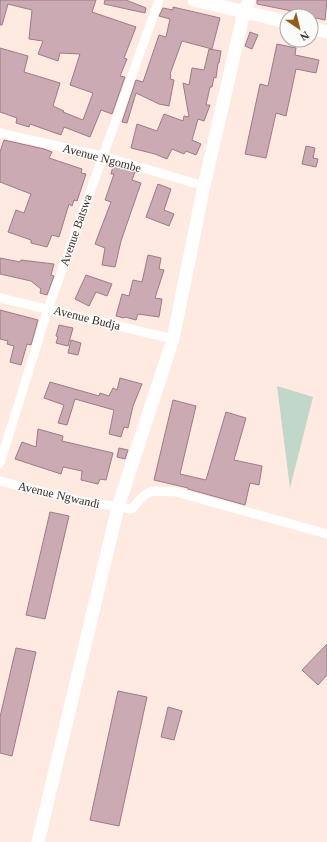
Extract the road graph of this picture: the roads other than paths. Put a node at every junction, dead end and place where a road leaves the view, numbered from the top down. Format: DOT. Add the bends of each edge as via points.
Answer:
graph roads {
  1 [pos="159,0"];
  2 [pos="194,0"];
  3 [pos="246,6"];
  4 [pos="279,19"];
  5 [pos="0,133"];
  6 [pos="102,156"];
  7 [pos="204,186"];
  8 [pos="0,298"];
  9 [pos="48,309"];
  10 [pos="173,340"];
  11 [pos="0,463"];
  12 [pos="0,481"];
  13 [pos="118,507"];
  14 [pos="327,534"];
  15 [pos="38,842"];
  1 -- 6 [label="street, Avenue Batswa"];
  2 -- 3 [label="street"];
  3 -- 4 [label="street"];
  3 -- 7 [label="street"];
  5 -- 6 [label="street, Avenue Ngombe"];
  6 -- 7 [label="street, Avenue Ngombe"];
  6 -- 9 [label="street, Avenue Batswa"];
  7 -- 10 [label="street"];
  8 -- 9 [label="street, Avenue Budja"];
  9 -- 10 [label="street, Avenue Budja"];
  9 -- 11 [label="street, Avenue Batswa"];
  10 -- 13 [label="street"];
  12 -- 13 [label="street, Avenue Ngwandi" via="80,501"];
  13 -- 14 [label="street, Avenue Ngwandi" via="132,509 143,495 152,491 176,492"];
  13 -- 15 [label="street"];
}
